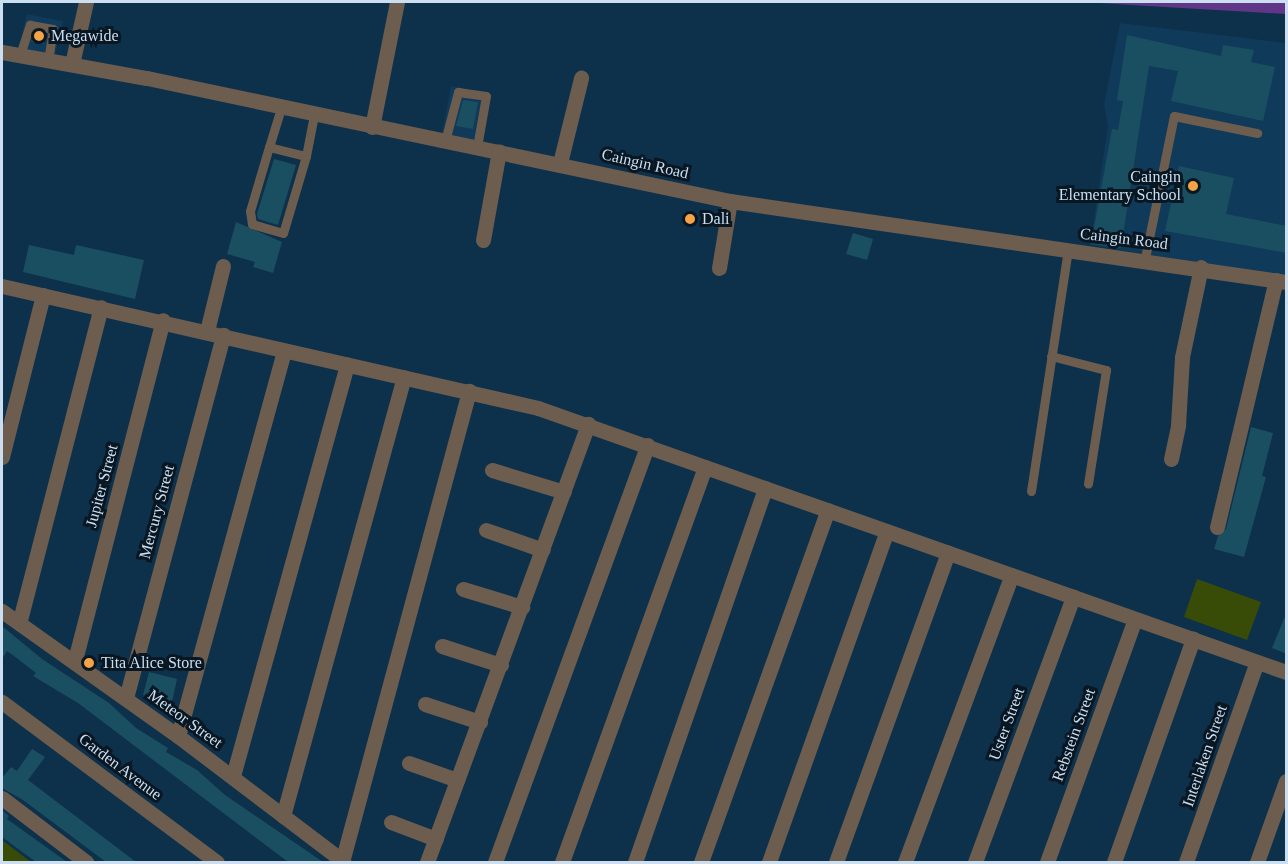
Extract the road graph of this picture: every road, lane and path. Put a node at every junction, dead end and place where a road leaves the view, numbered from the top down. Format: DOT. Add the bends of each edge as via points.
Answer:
graph roads {
  1 [pos="86,2"];
  2 [pos="397,2"];
  3 [pos="2,52"];
  4 [pos="20,55"];
  5 [pos="48,60"];
  6 [pos="72,64"];
  7 [pos="581,78"];
  8 [pos="281,108"];
  9 [pos="314,115"];
  10 [pos="372,127"];
  11 [pos="1257,133"];
  12 [pos="445,141"];
  13 [pos="269,147"];
  14 [pos="477,147"];
  15 [pos="499,151"];
  16 [pos="306,156"];
  17 [pos="560,163"];
  18 [pos="730,201"];
  19 [pos="483,240"];
  20 [pos="1068,250"];
  21 [pos="1145,258"];
  22 [pos="223,266"];
  23 [pos="1201,267"];
  24 [pos="719,268"];
  25 [pos="1281,281"];
  26 [pos="2,286"];
  27 [pos="43,295"];
  28 [pos="101,307"];
  29 [pos="163,321"];
  30 [pos="207,331"];
  31 [pos="223,335"];
  32 [pos="285,351"];
  33 [pos="1050,356"];
  34 [pos="347,364"];
  35 [pos="404,377"];
  36 [pos="469,391"];
  37 [pos="588,424"];
  38 [pos="648,445"];
  39 [pos="2,457"];
  40 [pos="1171,459"];
  41 [pos="705,467"];
  42 [pos="492,470"];
  43 [pos="1088,484"];
  44 [pos="765,488"];
  45 [pos="1031,491"];
  46 [pos="564,492"];
  47 [pos="828,510"];
  48 [pos="1217,526"];
  49 [pos="486,530"];
  50 [pos="887,531"];
  51 [pos="543,550"];
  52 [pos="948,553"];
  53 [pos="1012,575"];
  54 [pos="463,589"];
  55 [pos="1073,597"];
  56 [pos="522,607"];
  57 [pos="2,610"];
  58 [pos="1135,619"];
  59 [pos="20,620"];
  60 [pos="1192,639"];
  61 [pos="442,646"];
  62 [pos="75,660"];
  63 [pos="1257,662"];
  64 [pos="501,665"];
  65 [pos="1287,672"];
  66 [pos="126,698"];
  67 [pos="2,702"];
  68 [pos="425,704"];
  69 [pos="480,722"];
  70 [pos="178,736"];
  71 [pos="410,763"];
  72 [pos="233,776"];
  73 [pos="457,780"];
  74 [pos="1287,781"];
  75 [pos="2,798"];
  76 [pos="284,816"];
  77 [pos="391,822"];
  78 [pos="436,839"];
  79 [pos="86,862"];
  80 [pos="217,862"];
  81 [pos="343,862"];
  82 [pos="427,862"];
  83 [pos="495,862"];
  84 [pos="562,862"];
  85 [pos="635,862"];
  86 [pos="701,862"];
  87 [pos="769,862"];
  88 [pos="836,862"];
  89 [pos="905,862"];
  90 [pos="975,862"];
  91 [pos="1047,862"];
  92 [pos="1113,862"];
  93 [pos="1186,862"];
  94 [pos="1257,862"];
  1 -- 6 [label="street"];
  2 -- 10 [label="street"];
  3 -- 4 [label="street, Caingin Road"];
  4 -- 5 [label="street, Caingin Road"];
  4 -- 5 [label="lane" via="30,25 53,29"];
  5 -- 6 [label="street, Caingin Road"];
  6 -- 8 [label="street, Caingin Road"];
  7 -- 17 [label="street"];
  8 -- 9 [label="street, Caingin Road"];
  8 -- 13 [label="lane"];
  9 -- 10 [label="street, Caingin Road"];
  9 -- 16 [label="lane"];
  10 -- 12 [label="street, Caingin Road"];
  11 -- 21 [label="lane" via="1174,116"];
  12 -- 14 [label="street, Caingin Road"];
  12 -- 14 [label="lane" via="458,92 486,96"];
  13 -- 16 [label="lane"];
  13 -- 16 [label="lane" via="250,211 252,224 283,233"];
  14 -- 15 [label="street, Caingin Road"];
  15 -- 17 [label="street, Caingin Road"];
  15 -- 19 [label="street"];
  17 -- 18 [label="street, Caingin Road"];
  18 -- 20 [label="street, Caingin Road"];
  18 -- 24 [label="street"];
  20 -- 21 [label="street, Caingin Road"];
  20 -- 33 [label="lane"];
  21 -- 23 [label="street, Caingin Road"];
  22 -- 30 [label="street"];
  23 -- 25 [label="street, Caingin Road"];
  23 -- 40 [label="street" via="1182,357 1178,425"];
  25 -- 48 [label="street"];
  26 -- 27 [label="street"];
  27 -- 28 [label="street"];
  27 -- 39 [label="street"];
  28 -- 29 [label="street"];
  28 -- 59 [label="street"];
  29 -- 30 [label="street"];
  29 -- 62 [label="street, Jupiter Street"];
  30 -- 31 [label="street"];
  31 -- 32 [label="street"];
  31 -- 66 [label="street, Mercury Street"];
  32 -- 34 [label="street"];
  32 -- 70 [label="street"];
  33 -- 43 [label="lane" via="1106,370"];
  33 -- 45 [label="lane"];
  34 -- 35 [label="street"];
  34 -- 72 [label="street"];
  35 -- 36 [label="street"];
  35 -- 76 [label="street"];
  36 -- 37 [label="street"];
  36 -- 81 [label="street"];
  37 -- 38 [label="street"];
  37 -- 46 [label="street"];
  38 -- 41 [label="street"];
  38 -- 83 [label="street"];
  41 -- 44 [label="street"];
  41 -- 84 [label="street"];
  42 -- 46 [label="street"];
  44 -- 47 [label="street"];
  44 -- 85 [label="street"];
  46 -- 51 [label="street"];
  47 -- 50 [label="street"];
  47 -- 86 [label="street"];
  49 -- 51 [label="street"];
  50 -- 52 [label="street"];
  50 -- 87 [label="street"];
  51 -- 56 [label="street"];
  52 -- 53 [label="street"];
  52 -- 88 [label="street"];
  53 -- 55 [label="street"];
  53 -- 89 [label="street"];
  54 -- 56 [label="street"];
  55 -- 58 [label="street"];
  55 -- 90 [label="street, Uster Street"];
  56 -- 64 [label="street"];
  57 -- 59 [label="street, Meteor Street"];
  58 -- 60 [label="street"];
  58 -- 91 [label="street, Rebstein Street"];
  59 -- 62 [label="street, Meteor Street"];
  60 -- 63 [label="street"];
  60 -- 92 [label="street"];
  61 -- 64 [label="street"];
  62 -- 66 [label="street, Meteor Street"];
  63 -- 65 [label="street"];
  63 -- 93 [label="street, Interlaken Street"];
  64 -- 69 [label="street"];
  66 -- 70 [label="street, Meteor Street"];
  67 -- 80 [label="street, Garden Avenue"];
  68 -- 69 [label="street"];
  69 -- 73 [label="street"];
  70 -- 72 [label="street, Meteor Street"];
  71 -- 73 [label="street"];
  72 -- 76 [label="street, Meteor Street"];
  73 -- 78 [label="street"];
  74 -- 94 [label="street"];
  75 -- 79 [label="street"];
  76 -- 81 [label="street, Meteor Street"];
  77 -- 78 [label="street"];
  78 -- 82 [label="street"];
}
